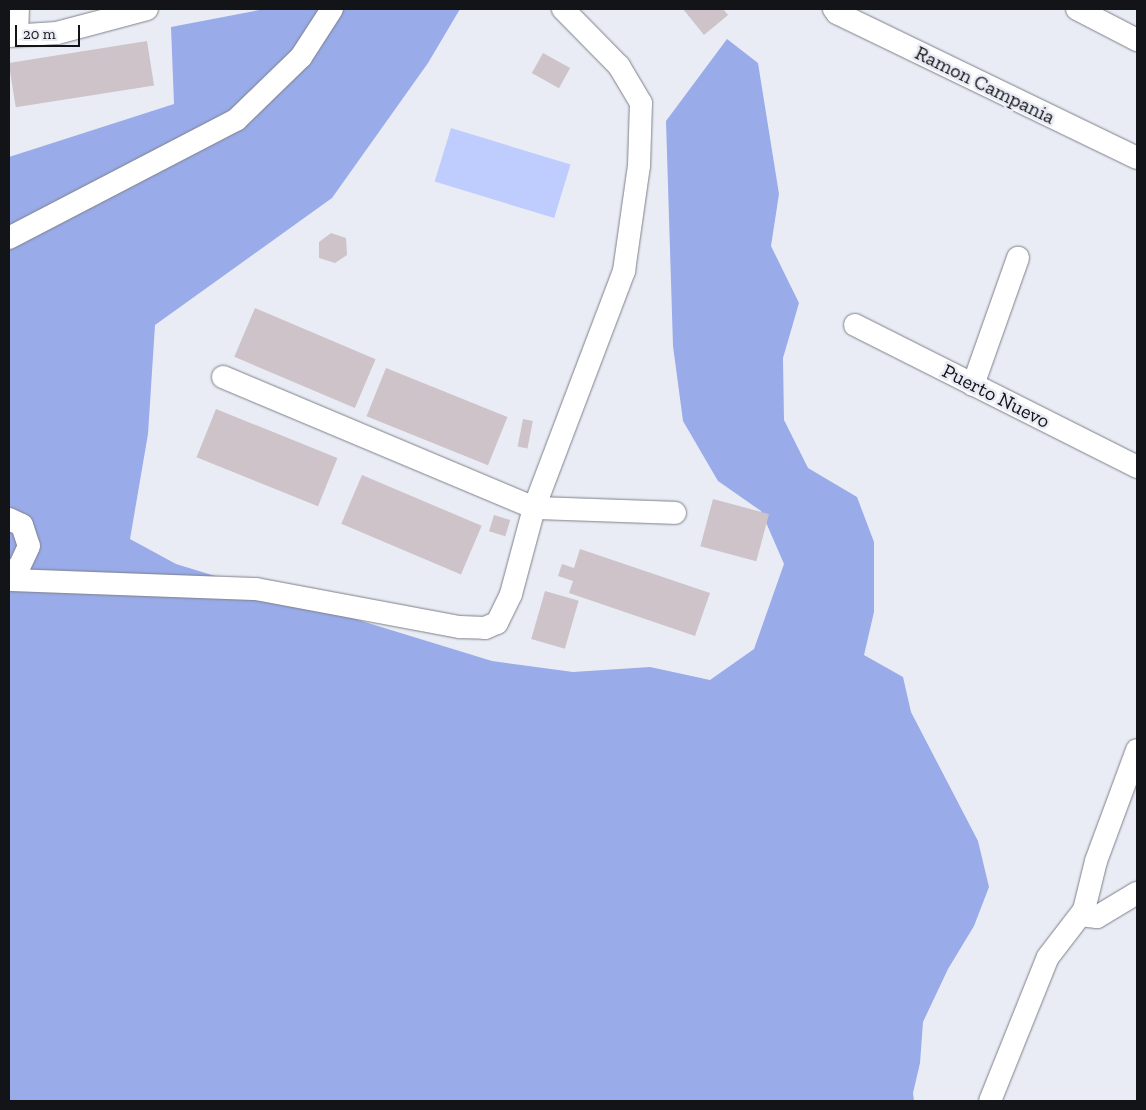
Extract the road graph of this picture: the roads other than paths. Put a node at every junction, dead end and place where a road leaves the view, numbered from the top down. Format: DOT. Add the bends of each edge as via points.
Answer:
graph roads {
  1 [pos="18,9"];
  2 [pos="147,9"];
  3 [pos="332,9"];
  4 [pos="562,9"];
  5 [pos="834,9"];
  6 [pos="1077,9"];
  7 [pos="13,35"];
  8 [pos="1137,40"];
  9 [pos="1137,158"];
  10 [pos="9,238"];
  11 [pos="1018,258"];
  12 [pos="855,325"];
  13 [pos="224,377"];
  14 [pos="973,385"];
  15 [pos="1137,467"];
  16 [pos="534,508"];
  17 [pos="675,513"];
  18 [pos="9,519"];
  19 [pos="9,573"];
  20 [pos="9,580"];
  21 [pos="1137,750"];
  22 [pos="1137,893"];
  23 [pos="1084,910"];
  24 [pos="990,1101"];
  1 -- 7 [label="street"];
  2 -- 7 [label="street" via="57,33"];
  3 -- 10 [label="street" via="301,56 236,120"];
  4 -- 16 [label="street" via="619,66 640,103 639,166 624,270"];
  5 -- 9 [label="street, Ramon Campania"];
  6 -- 8 [label="street"];
  11 -- 14 [label="street"];
  12 -- 14 [label="street, Puerto Nuevo"];
  13 -- 16 [label="street"];
  14 -- 15 [label="street, Puerto Nuevo"];
  16 -- 17 [label="street"];
  16 -- 20 [label="street" via="504,613 497,623 485,628 460,627 256,589"];
  18 -- 19 [label="street" via="22,525 29,546 19,567"];
  21 -- 23 [label="street" via="1096,861"];
  22 -- 23 [label="street" via="1097,917"];
  23 -- 24 [label="street" via="1048,957 1007,1052"];
}
